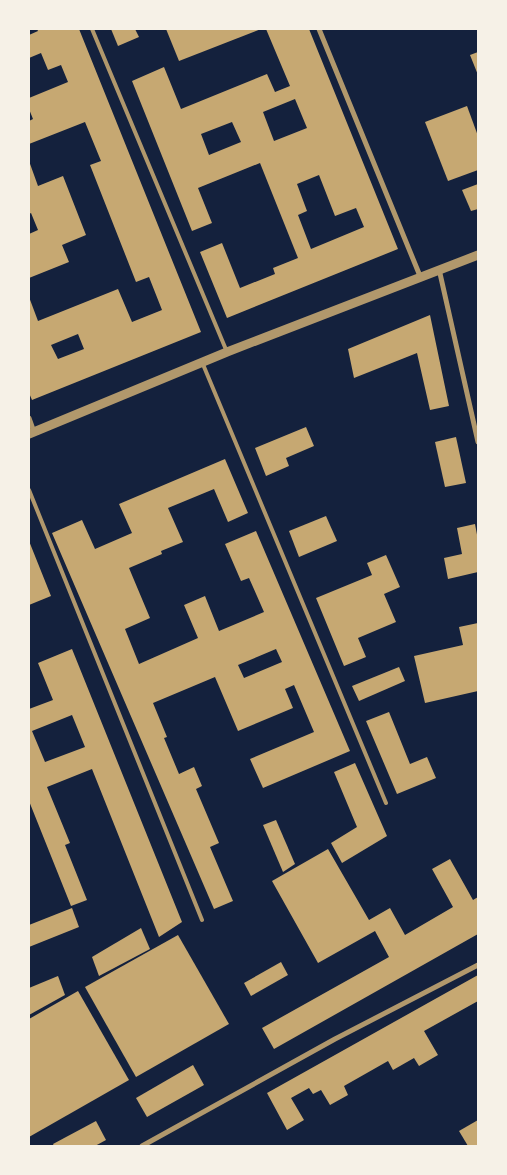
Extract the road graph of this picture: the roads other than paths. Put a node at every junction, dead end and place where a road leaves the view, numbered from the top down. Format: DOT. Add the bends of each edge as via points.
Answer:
graph roads {
  1 [pos="92,29"];
  2 [pos="319,29"];
  3 [pos="478,255"];
  4 [pos="439,269"];
  5 [pos="420,276"];
  6 [pos="227,352"];
  7 [pos="202,362"];
  8 [pos="29,418"];
  9 [pos="32,433"];
  10 [pos="478,442"];
  11 [pos="29,490"];
  12 [pos="386,803"];
  13 [pos="202,920"];
  14 [pos="478,965"];
  15 [pos="142,1146"];
  1 -- 6 [label="lane"];
  2 -- 5 [label="street"];
  3 -- 4 [label="street"];
  4 -- 5 [label="street"];
  4 -- 10 [label="street"];
  5 -- 6 [label="street"];
  6 -- 7 [label="street"];
  7 -- 9 [label="street"];
  7 -- 12 [label="lane"];
  8 -- 9 [label="street"];
  11 -- 13 [label="lane"];
  14 -- 15 [label="street" via="335,1039"];
}
